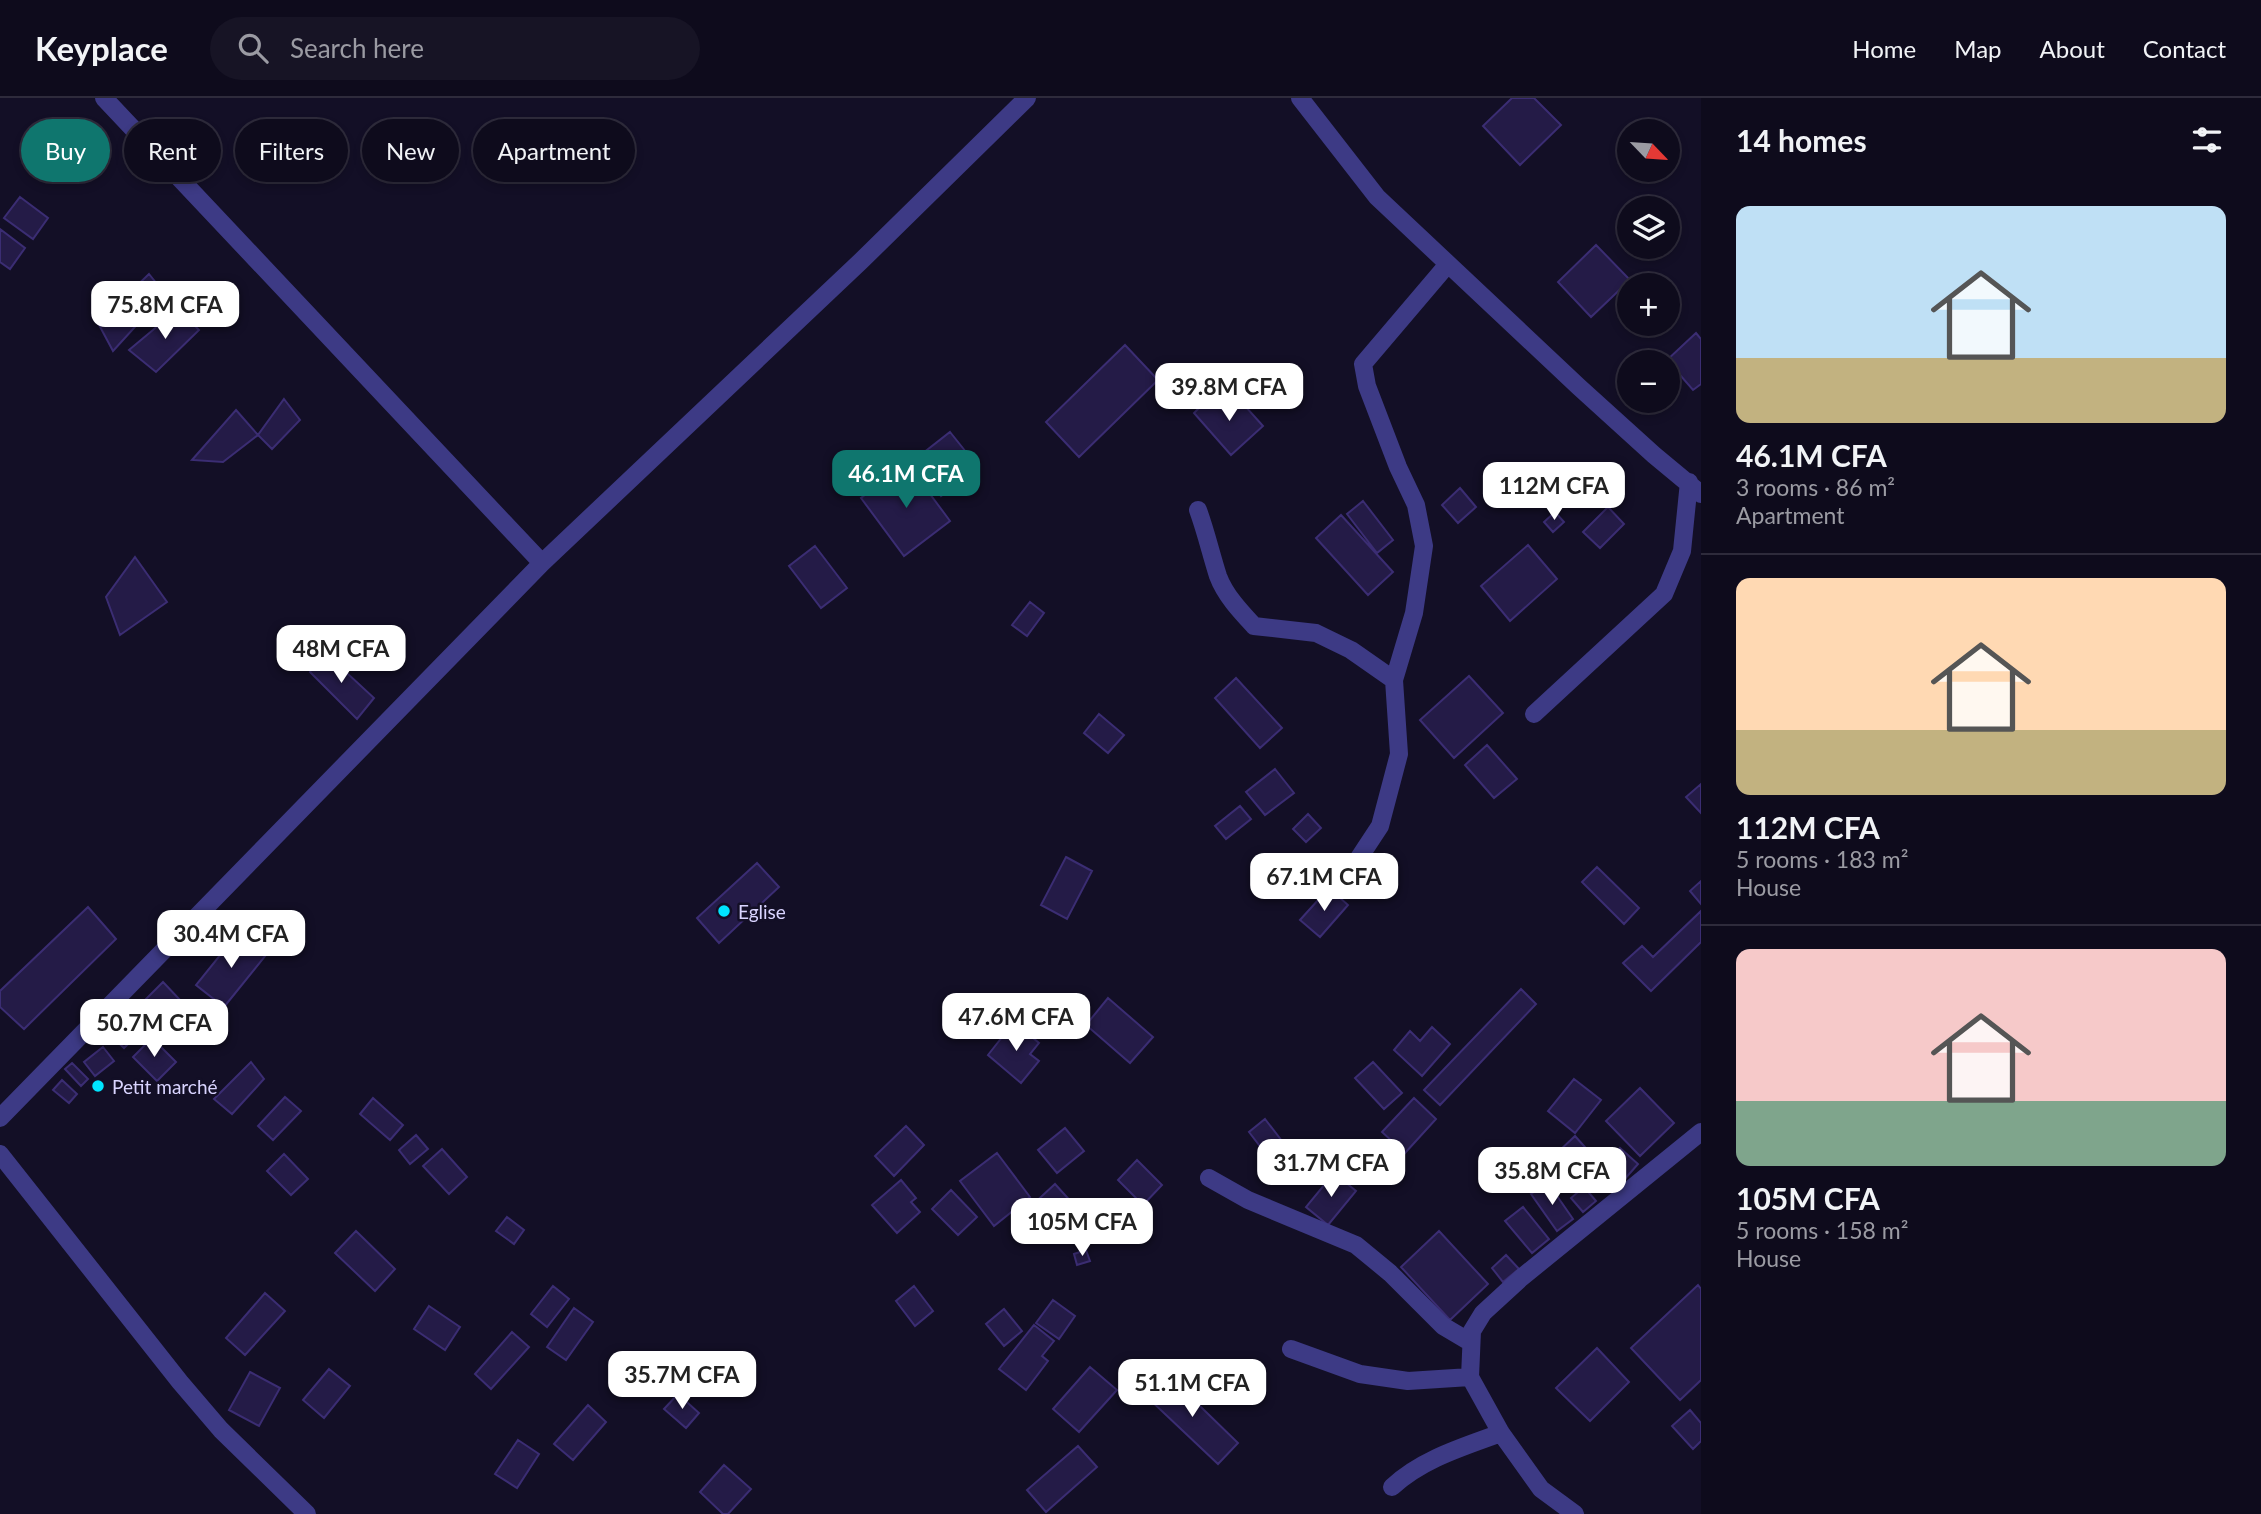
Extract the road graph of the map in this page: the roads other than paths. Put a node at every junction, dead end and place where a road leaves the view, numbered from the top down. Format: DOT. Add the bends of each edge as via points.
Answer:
graph roads {
  1 [pos="104,98"];
  2 [pos="1027,98"];
  3 [pos="1300,98"];
  4 [pos="1448,264"];
  5 [pos="1695,488"];
  6 [pos="1198,510"];
  7 [pos="542,563"];
  8 [pos="1394,680"];
  9 [pos="1534,714"];
  10 [pos="1353,867"];
  11 [pos="0,1118"];
  12 [pos="1701,1132"];
  13 [pos="0,1154"];
  14 [pos="1209,1178"];
  15 [pos="1471,1342"];
  16 [pos="1291,1349"];
  17 [pos="1470,1377"];
  18 [pos="1502,1433"];
  19 [pos="1392,1487"];
  20 [pos="307,1514"];
  21 [pos="1575,1514"];
  1 -- 7 [label="street"];
  2 -- 7 [label="street"];
  3 -- 4 [label="street" via="1377,197"];
  4 -- 5 [label="street"];
  4 -- 8 [label="street" via="1363,364 1367,386 1416,505 1424,547 1414,613"];
  5 -- 9 [label="street" via="1682,551 1664,594"];
  6 -- 8 [label="street" via="1219,578 1234,605 1254,626 1316,633 1351,650"];
  7 -- 11 [label="street"];
  8 -- 10 [label="street" via="1399,754 1380,826"];
  12 -- 15 [label="street" via="1521,1278 1483,1313"];
  13 -- 20 [label="street" via="221,1430"];
  14 -- 15 [label="street" via="1248,1200 1356,1245 1443,1326"];
  15 -- 17 [label="street"];
  16 -- 17 [label="street" via="1360,1374 1408,1381"];
  17 -- 18 [label="street"];
  18 -- 19 [label="street" via="1439,1456"];
  18 -- 21 [label="street" via="1541,1489"];
}
